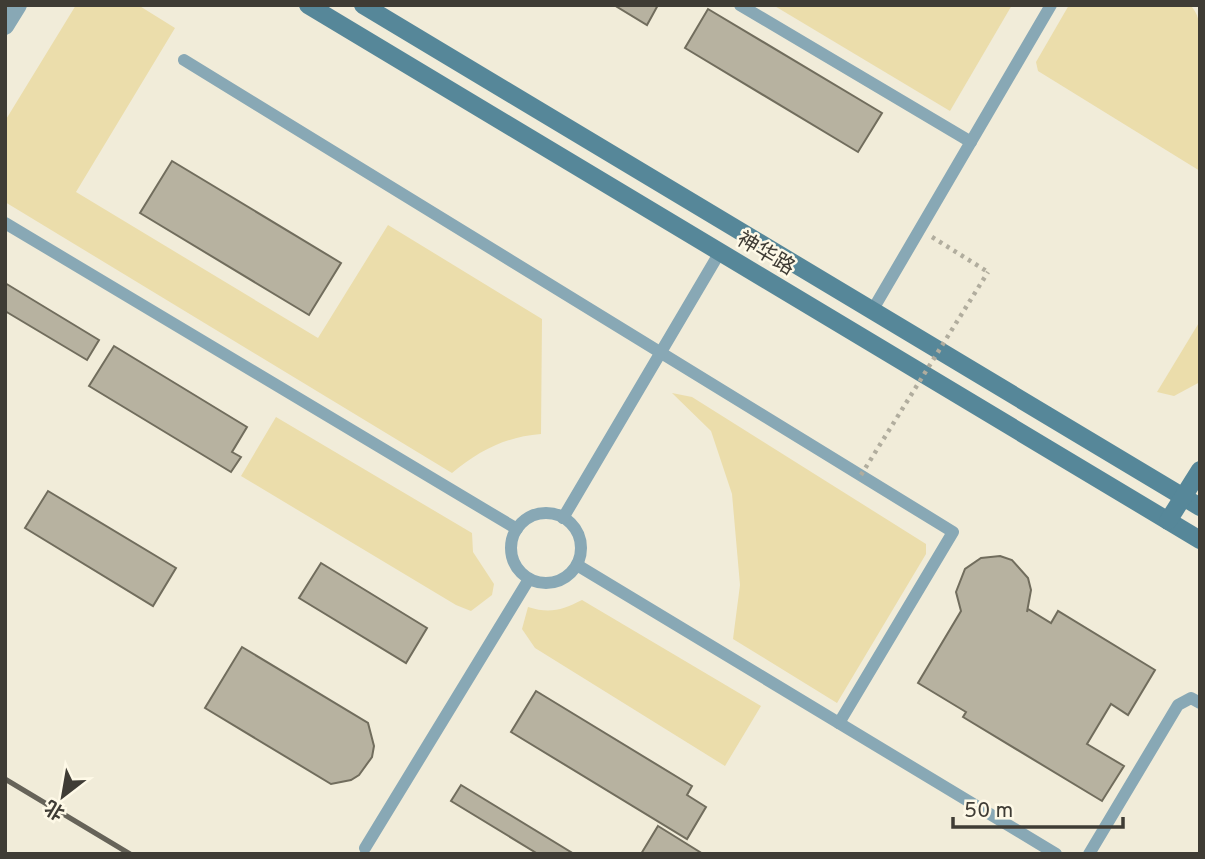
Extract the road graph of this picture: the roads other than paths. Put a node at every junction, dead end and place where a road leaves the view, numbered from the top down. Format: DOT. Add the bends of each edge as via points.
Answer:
graph roads {
  1 [pos="18,5"];
  2 [pos="308,5"];
  3 [pos="363,5"];
  4 [pos="740,5"];
  5 [pos="1051,5"];
  6 [pos="5,26"];
  7 [pos="184,60"];
  8 [pos="971,142"];
  9 [pos="5,223"];
  10 [pos="720,252"];
  11 [pos="872,311"];
  12 [pos="660,352"];
  13 [pos="1200,470"];
  14 [pos="1183,497"];
  15 [pos="1200,507"];
  16 [pos="563,518"];
  17 [pos="1168,521"];
  18 [pos="517,529"];
  19 [pos="1200,540"];
  20 [pos="577,565"];
  21 [pos="529,579"];
  22 [pos="1200,704"];
  23 [pos="839,723"];
  24 [pos="365,848"];
  25 [pos="1056,854"];
  26 [pos="1089,854"];
  1 -- 6 [label="street"];
  2 -- 10 [label="main road, 神华路"];
  3 -- 11 [label="main road, 神华路"];
  4 -- 8 [label="lane"];
  5 -- 8 [label="lane"];
  7 -- 12 [label="lane"];
  8 -- 11 [label="lane"];
  9 -- 18 [label="lane"];
  10 -- 12 [label="lane"];
  10 -- 17 [label="main road, 神华路"];
  11 -- 14 [label="main road, 神华路"];
  12 -- 16 [label="lane"];
  12 -- 23 [label="lane" via="953,532"];
  13 -- 14 [label="main road"];
  14 -- 15 [label="main road, 神华路"];
  14 -- 17 [label="main road"];
  16 -- 18 [label="lane" via="535,515"];
  16 -- 20 [label="lane" via="581,542"];
  17 -- 19 [label="main road, 神华路"];
  18 -- 21 [label="lane" via="512,540 514,562"];
  20 -- 21 [label="lane" via="566,577 551,583"];
  20 -- 23 [label="lane"];
  21 -- 24 [label="lane"];
  22 -- 26 [label="lane" via="1191,698 1178,705"];
  23 -- 25 [label="lane"];
}
